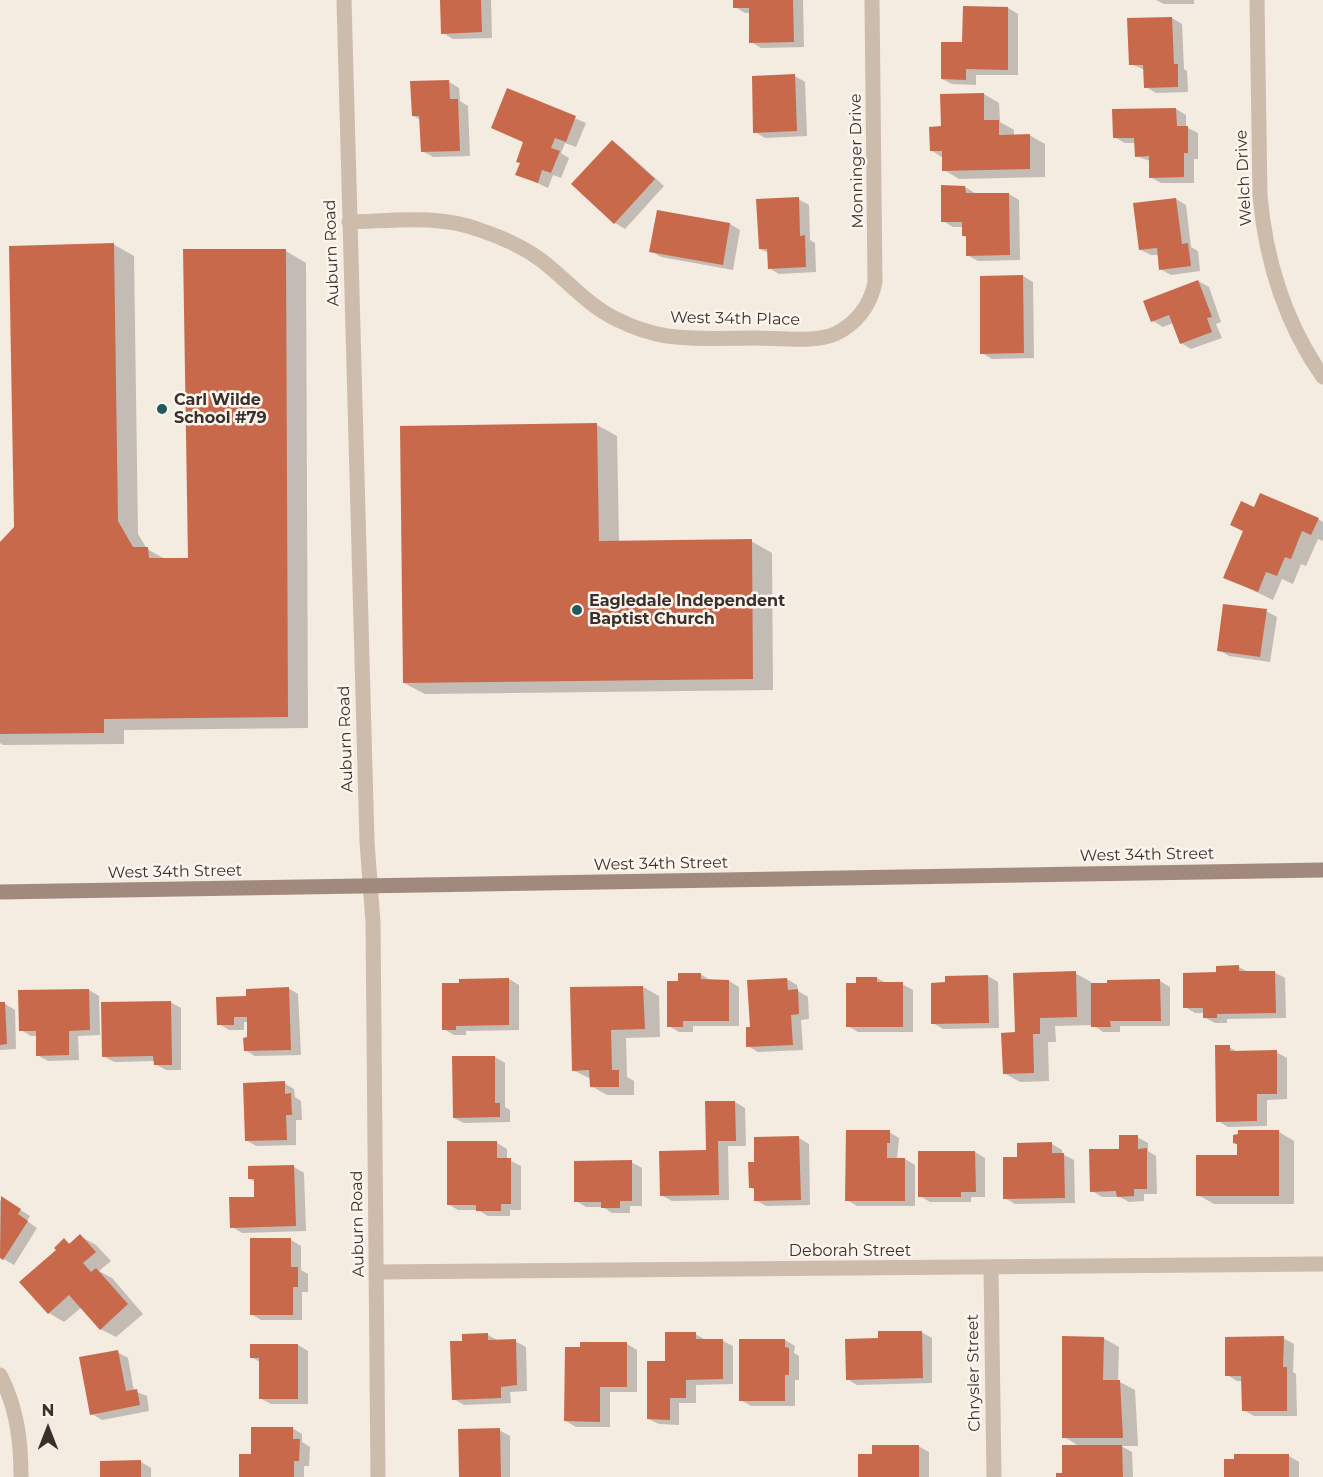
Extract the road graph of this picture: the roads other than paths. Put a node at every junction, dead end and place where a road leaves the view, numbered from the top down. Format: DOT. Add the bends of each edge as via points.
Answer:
graph roads {
  1 [pos="344,0"];
  2 [pos="872,0"];
  3 [pos="1257,0"];
  4 [pos="349,222"];
  5 [pos="858,318"];
  6 [pos="1323,377"];
  7 [pos="1323,870"];
  8 [pos="370,887"];
  9 [pos="0,892"];
  10 [pos="1323,1264"];
  11 [pos="991,1268"];
  12 [pos="376,1272"];
  13 [pos="0,1375"];
  14 [pos="21,1477"];
  15 [pos="378,1477"];
  16 [pos="994,1477"];
  1 -- 4 [label="street, Auburn Road"];
  2 -- 5 [label="street, Monninger Drive" via="876,271 872,296"];
  3 -- 6 [label="street, Welch Drive" via="1260,196 1268,255 1286,312"];
  4 -- 5 [label="street, West 34th Place" via="438,220 478,229 539,259 613,318 657,334 695,338 822,338"];
  4 -- 8 [label="street, Auburn Road"];
  7 -- 8 [label="street, West 34th Street"];
  8 -- 9 [label="street, West 34th Street"];
  8 -- 12 [label="street, Auburn Road"];
  10 -- 11 [label="street, Deborah Street"];
  11 -- 12 [label="street, Deborah Street"];
  11 -- 16 [label="street, Chrysler Street"];
  12 -- 15 [label="street, Auburn Road"];
  13 -- 14 [label="street" via="19,1429"];
}
